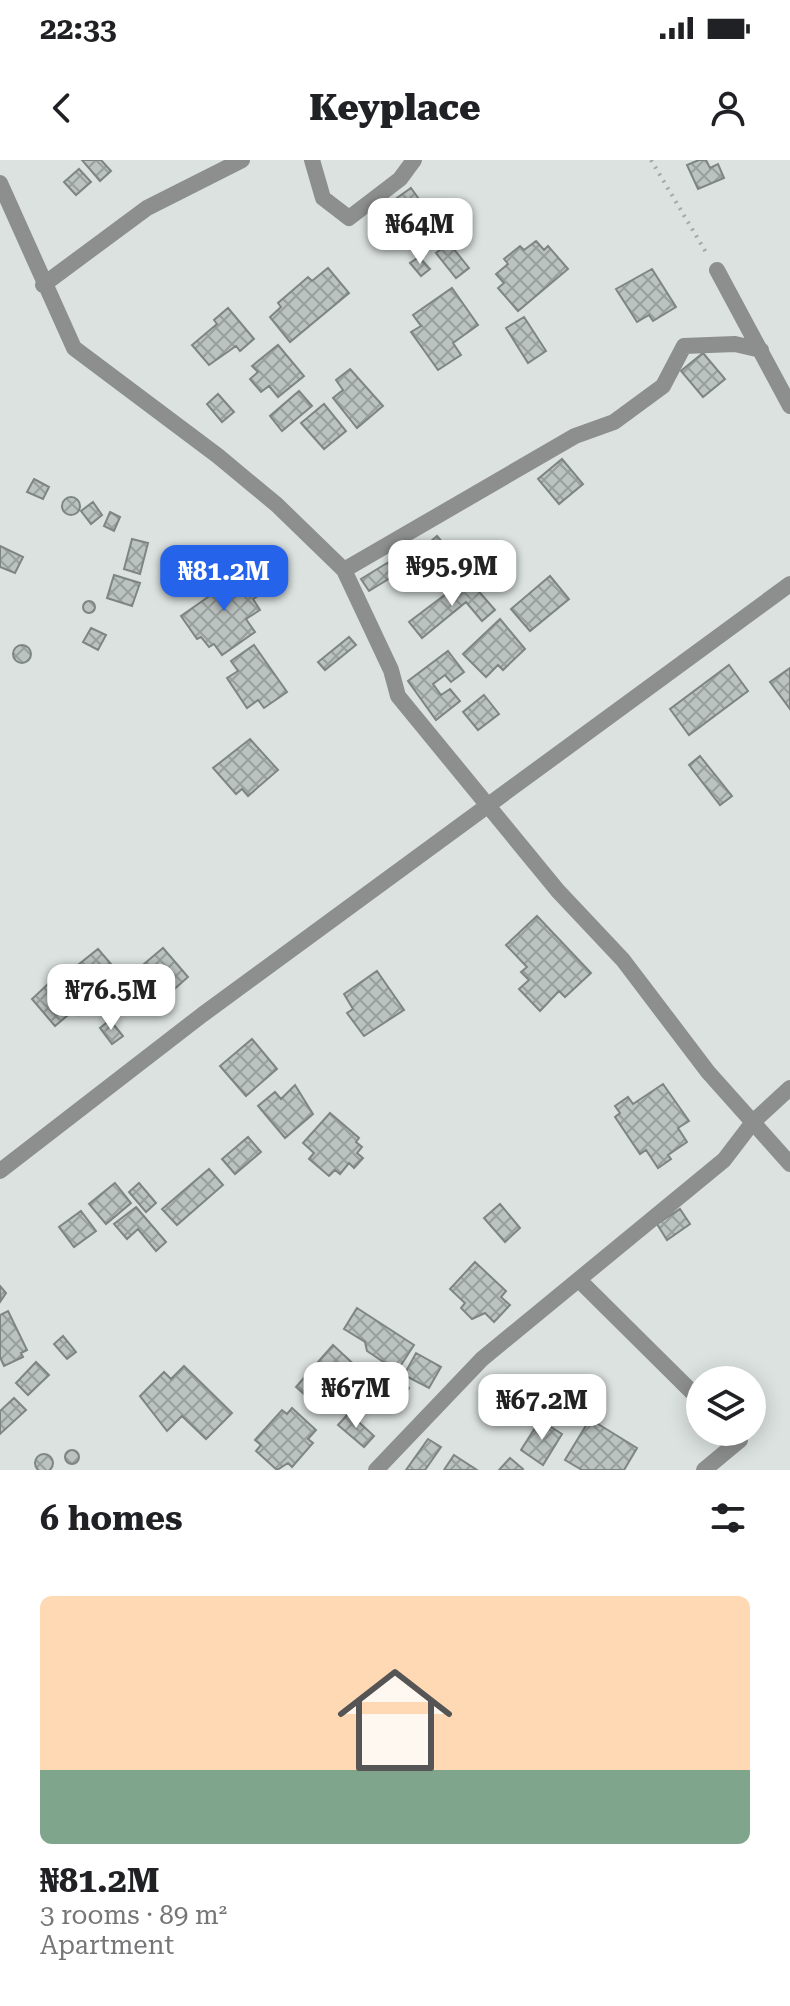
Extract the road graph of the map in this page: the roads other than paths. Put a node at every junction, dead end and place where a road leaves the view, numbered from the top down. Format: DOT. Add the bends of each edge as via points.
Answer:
graph roads {
  1 [pos="242,160"];
  2 [pos="312,160"];
  3 [pos="414,160"];
  4 [pos="0,183"];
  5 [pos="717,270"];
  6 [pos="43,285"];
  7 [pos="761,350"];
  8 [pos="790,406"];
  9 [pos="344,570"];
  10 [pos="790,584"];
  11 [pos="488,808"];
  12 [pos="790,1088"];
  13 [pos="753,1122"];
  14 [pos="790,1164"];
  15 [pos="0,1171"];
  16 [pos="579,1280"];
  17 [pos="686,1386"];
  18 [pos="733,1446"];
  19 [pos="376,1470"];
  20 [pos="704,1470"];
  1 -- 6 [label="street" via="147,208"];
  2 -- 3 [label="street" via="323,198 349,218 400,179"];
  4 -- 6 [label="street"];
  5 -- 7 [label="street"];
  6 -- 9 [label="street" via="74,348 277,505"];
  7 -- 8 [label="street"];
  7 -- 9 [label="street" via="735,344 684,346 663,386 614,422 575,436"];
  9 -- 11 [label="street" via="398,696"];
  10 -- 11 [label="street"];
  11 -- 13 [label="street" via="623,960"];
  11 -- 15 [label="street" via="202,1015"];
  12 -- 13 [label="street"];
  13 -- 14 [label="street"];
  13 -- 16 [label="street" via="724,1160"];
  16 -- 17 [label="street"];
  16 -- 19 [label="street" via="482,1359"];
  18 -- 20 [label="street"];
}
